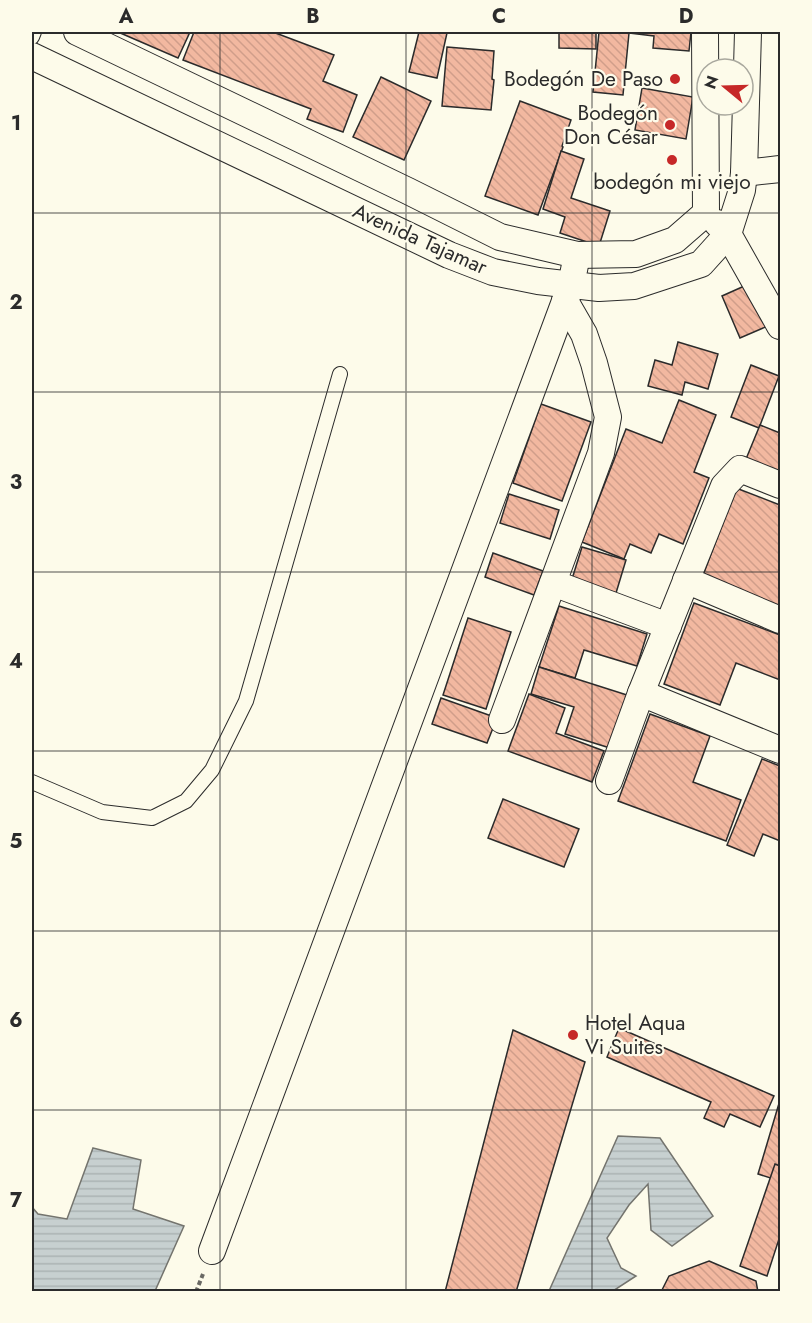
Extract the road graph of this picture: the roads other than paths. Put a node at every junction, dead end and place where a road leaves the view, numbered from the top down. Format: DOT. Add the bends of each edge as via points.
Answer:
graph roads {
  1 [pos="34,32"];
  2 [pos="77,32"];
  3 [pos="705,32"];
  4 [pos="748,32"];
  5 [pos="32,37"];
  6 [pos="32,56"];
  7 [pos="780,169"];
  8 [pos="744,172"];
  9 [pos="706,213"];
  10 [pos="728,234"];
  11 [pos="577,255"];
  12 [pos="568,293"];
  13 [pos="780,326"];
  14 [pos="340,374"];
  15 [pos="780,485"];
  16 [pos="686,580"];
  17 [pos="553,583"];
  18 [pos="780,620"];
  19 [pos="668,626"];
  20 [pos="641,693"];
  21 [pos="502,720"];
  22 [pos="780,750"];
  23 [pos="609,781"];
  24 [pos="32,782"];
  25 [pos="212,1251"];
  1 -- 5 [label="lane"];
  2 -- 11 [label="street, Avenida Tajamar" via="501,237"];
  3 -- 9 [label="street"];
  4 -- 8 [label="street, Avenida Tajamar"];
  6 -- 12 [label="street, Avenida Tajamar" via="449,255"];
  7 -- 8 [label="street"];
  8 -- 10 [label="street, Avenida Tajamar"];
  9 -- 10 [label="street"];
  9 -- 11 [label="street, Avenida Tajamar" via="675,240 636,254"];
  10 -- 12 [label="street, Avenida Tajamar" via="701,264 634,286"];
  10 -- 13 [label="street"];
  11 -- 12 [label="street"];
  12 -- 17 [label="street" via="594,363 608,417 601,453"];
  12 -- 25 [label="street"];
  14 -- 24 [label="lane" via="246,701 212,770 186,801 152,818 102,812"];
  15 -- 16 [label="street" via="740,469 724,486"];
  16 -- 18 [label="street"];
  16 -- 19 [label="street"];
  17 -- 19 [label="street"];
  17 -- 21 [label="street"];
  19 -- 20 [label="street"];
  20 -- 22 [label="street"];
  20 -- 23 [label="street"];
}
